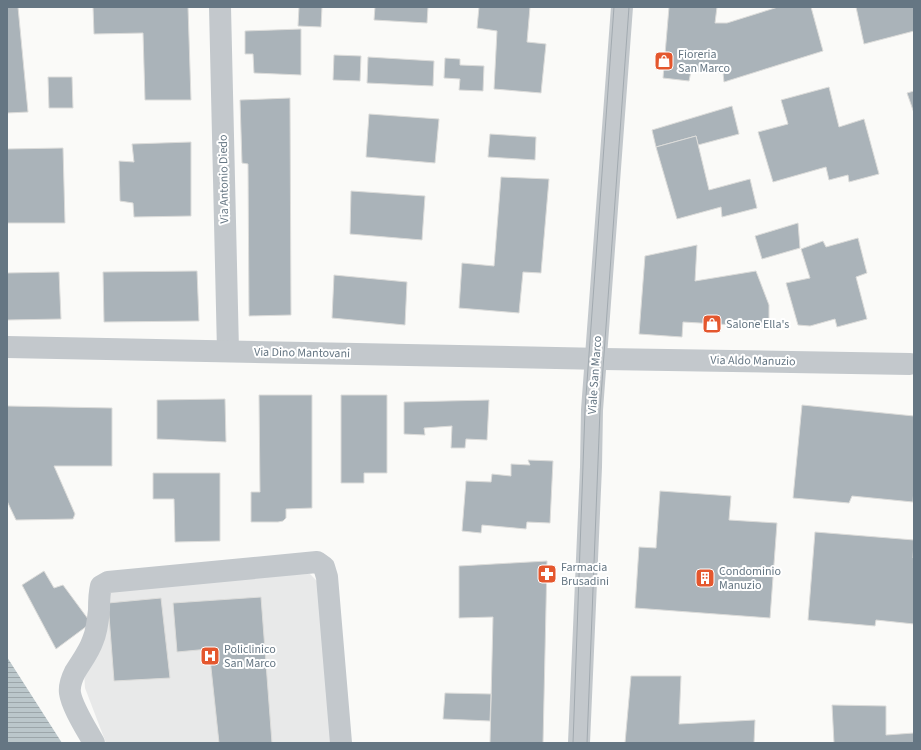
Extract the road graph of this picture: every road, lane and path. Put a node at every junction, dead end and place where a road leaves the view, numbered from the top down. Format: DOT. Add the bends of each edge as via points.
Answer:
graph roads {
  1 [pos="220,7"];
  2 [pos="622,7"];
  3 [pos="7,347"];
  4 [pos="228,351"];
  5 [pos="586,359"];
  6 [pos="910,364"];
  7 [pos="94,743"];
  8 [pos="341,743"];
  9 [pos="579,743"];
  1 -- 4 [label="street, Via Antonio Diedo"];
  2 -- 5 [label="street, Viale San Marco"];
  3 -- 4 [label="street, Via Dino Mantovani"];
  4 -- 5 [label="street, Via Dino Mantovani"];
  5 -- 6 [label="street, Via Aldo Manuzio"];
  5 -- 9 [label="street, Viale San Marco" via="592,410 591,467"];
  7 -- 8 [label="street" via="73,704 70,692 75,672 94,640 101,586 108,582 317,562 324,567 327,576"];
}
